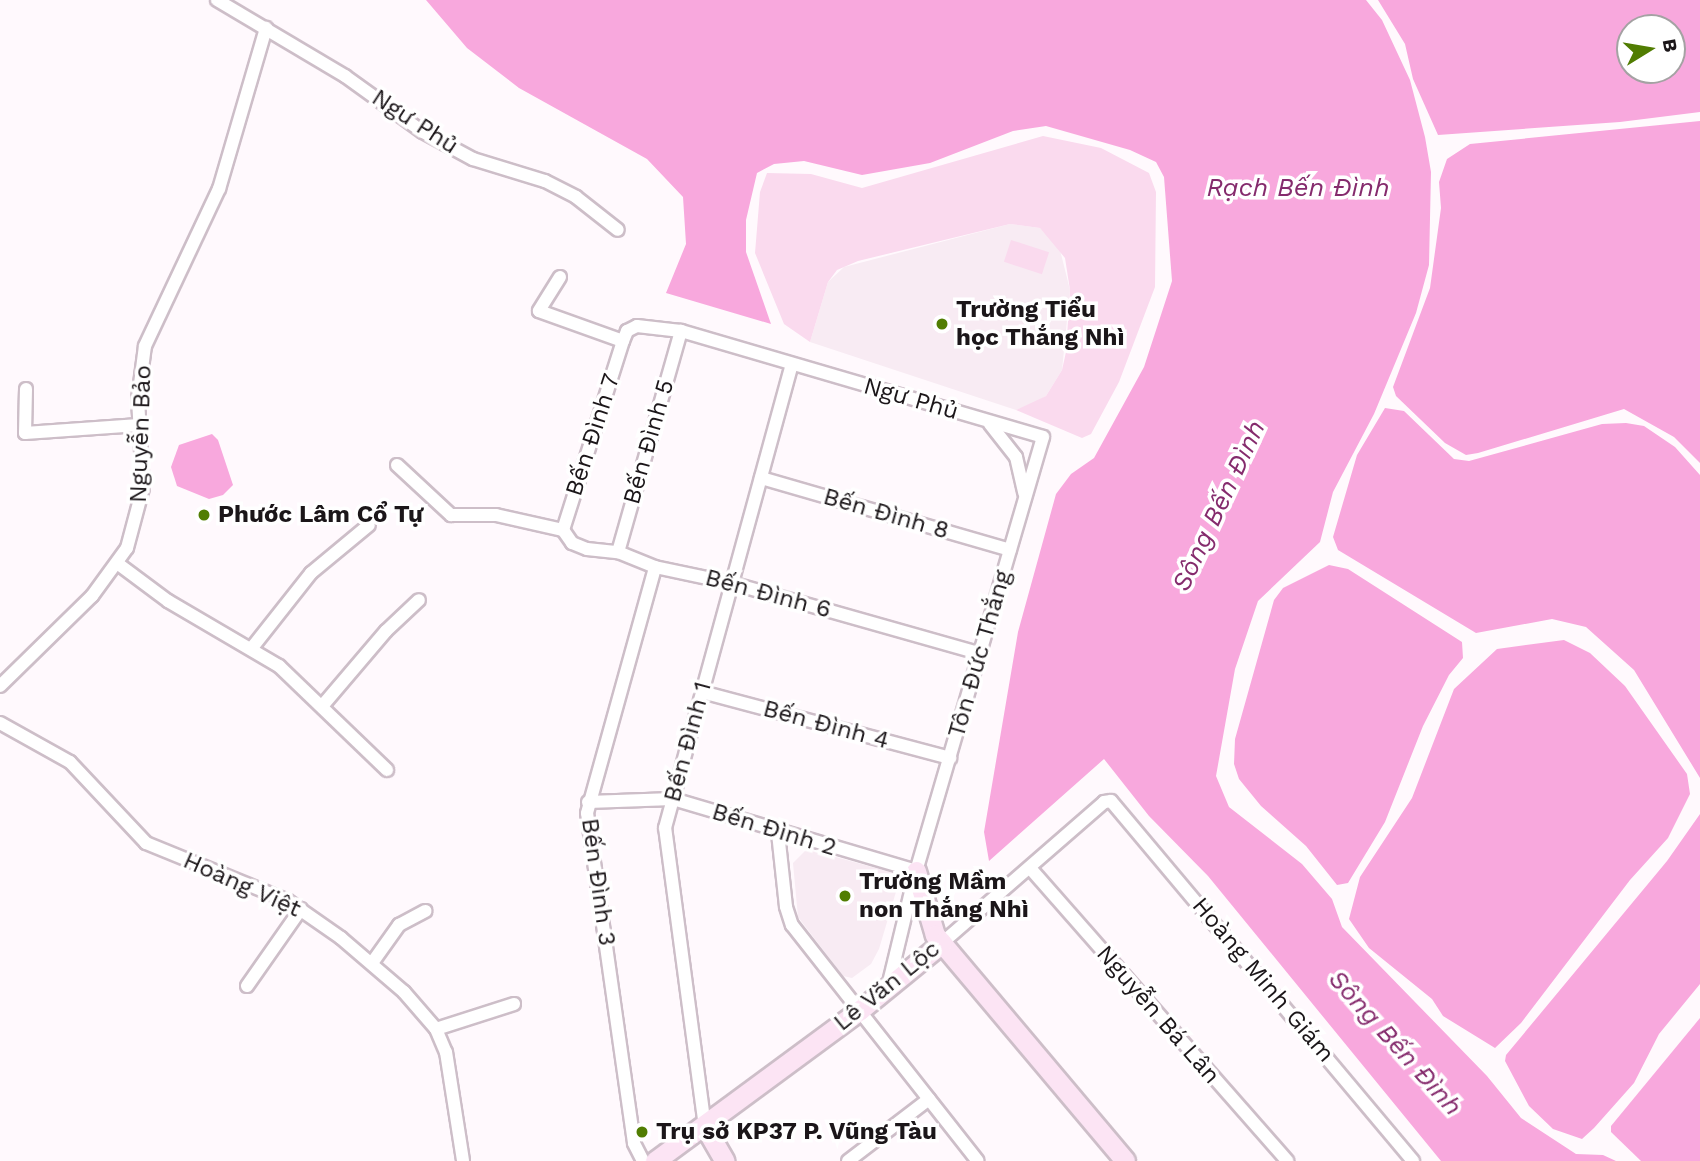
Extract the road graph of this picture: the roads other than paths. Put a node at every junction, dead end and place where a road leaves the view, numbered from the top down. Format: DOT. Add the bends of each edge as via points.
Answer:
graph roads {
  1 [pos="217,0"];
  2 [pos="266,28"];
  3 [pos="618,230"];
  4 [pos="560,277"];
  5 [pos="681,331"];
  6 [pos="623,341"];
  7 [pos="792,365"];
  8 [pos="26,389"];
  9 [pos="985,420"];
  10 [pos="139,425"];
  11 [pos="1043,437"];
  12 [pos="397,465"];
  13 [pos="761,478"];
  14 [pos="1025,500"];
  15 [pos="369,525"];
  16 [pos="563,530"];
  17 [pos="1010,550"];
  18 [pos="618,552"];
  19 [pos="117,563"];
  20 [pos="655,567"];
  21 [pos="731,583"];
  22 [pos="419,600"];
  23 [pos="251,649"];
  24 [pos="979,653"];
  25 [pos="0,686"];
  26 [pos="702,692"];
  27 [pos="323,705"];
  28 [pos="0,723"];
  29 [pos="950,758"];
  30 [pos="387,770"];
  31 [pos="673,799"];
  32 [pos="588,802"];
  33 [pos="1111,802"];
  34 [pos="778,833"];
  35 [pos="1030,868"];
  36 [pos="916,871"];
  37 [pos="301,909"];
  38 [pos="425,911"];
  39 [pos="942,943"];
  40 [pos="372,963"];
  41 [pos="247,986"];
  42 [pos="888,988"];
  43 [pos="514,1004"];
  44 [pos="860,1010"];
  45 [pos="436,1029"];
  46 [pos="929,1099"];
  47 [pos="705,1127"];
  48 [pos="463,1161"];
  49 [pos="643,1161"];
  50 [pos="655,1161"];
  51 [pos="725,1161"];
  52 [pos="848,1161"];
  53 [pos="978,1161"];
  54 [pos="1125,1161"];
  55 [pos="1287,1161"];
  56 [pos="1413,1161"];
  1 -- 2 [label="street, Ngư Phủ"];
  2 -- 3 [label="street, Ngư Phủ" via="345,76 423,132 473,159 545,181 576,197"];
  2 -- 10 [label="street, Nguyễn Bảo" via="219,189 145,346"];
  4 -- 6 [label="street" via="539,311"];
  5 -- 6 [label="street, Ngư Phủ" via="642,325 627,331"];
  5 -- 7 [label="street, Ngư Phủ"];
  5 -- 18 [label="street, Bến Đình 5"];
  6 -- 16 [label="street, Bến Đình 7"];
  7 -- 9 [label="street, Ngư Phủ"];
  7 -- 13 [label="street, Bến Đình 1"];
  8 -- 10 [label="street" via="25,433"];
  9 -- 11 [label="street, Ngư Phủ"];
  9 -- 14 [label="street" via="1016,457"];
  10 -- 19 [label="street, Nguyễn Bảo" via="141,505 127,548"];
  11 -- 14 [label="street, Tôn Đức Thắng"];
  12 -- 16 [label="street, Bến Đình 6" via="451,515 496,515"];
  13 -- 17 [label="street, Bến Đình 8"];
  13 -- 21 [label="street, Bến Đình 1"];
  14 -- 17 [label="street, Tôn Đức Thắng"];
  15 -- 23 [label="street" via="311,573"];
  16 -- 18 [label="street, Bến Đình 6" via="572,543"];
  17 -- 24 [label="street, Tôn Đức Thắng"];
  18 -- 20 [label="street, Bến Đình 6"];
  19 -- 23 [label="street" via="168,601"];
  19 -- 25 [label="street, Nguyễn Bảo" via="92,596"];
  20 -- 21 [label="street, Bến Đình 6"];
  20 -- 32 [label="street, Bến Đình 3"];
  21 -- 24 [label="street, Bến Đình 6"];
  21 -- 26 [label="street, Bến Đình 1"];
  22 -- 27 [label="street"];
  23 -- 27 [label="street" via="279,666"];
  24 -- 29 [label="street, Tôn Đức Thắng"];
  26 -- 29 [label="street, Bến Đình 4"];
  26 -- 31 [label="street, Bến Đình 1"];
  27 -- 30 [label="street"];
  28 -- 37 [label="street, Hoàng Việt" via="71,762 146,843 240,879"];
  29 -- 36 [label="street, Tôn Đức Thắng"];
  31 -- 32 [label="street, Bến Đình 2"];
  31 -- 34 [label="street, Bến Đình 2"];
  31 -- 47 [label="street, Bến Đình 1" via="665,828"];
  32 -- 49 [label="street, Bến Đình 3" via="586,824 634,1143"];
  33 -- 35 [label="street, Lê Văn Lộc" via="1104,802"];
  33 -- 56 [label="street, Hoàng Minh Giám"];
  34 -- 36 [label="street, Bến Đình 2"];
  34 -- 44 [label="street" via="788,916"];
  35 -- 39 [label="street, Lê Văn Lộc"];
  35 -- 55 [label="street, Nguyễn Bá Lân"];
  36 -- 39 [label="street, Tôn Đức Thắng" via="923,903"];
  36 -- 42 [label="street, Tôn Đức Thắng"];
  37 -- 40 [label="street, Hoàng Việt"];
  37 -- 41 [label="street"];
  38 -- 40 [label="street" via="401,923"];
  39 -- 42 [label="street, Lê Văn Lộc"];
  39 -- 54 [label="street, Tôn Đức Thắng"];
  40 -- 45 [label="street, Hoàng Việt" via="419,1006"];
  42 -- 44 [label="street, Lê Văn Lộc"];
  43 -- 45 [label="street"];
  44 -- 46 [label="street"];
  44 -- 47 [label="street, Lê Văn Lộc"];
  45 -- 48 [label="street, Hoàng Việt" via="446,1052"];
  46 -- 52 [label="street"];
  46 -- 53 [label="street"];
  47 -- 50 [label="street, Lê Văn Lộc"];
  47 -- 51 [label="street"];
}
